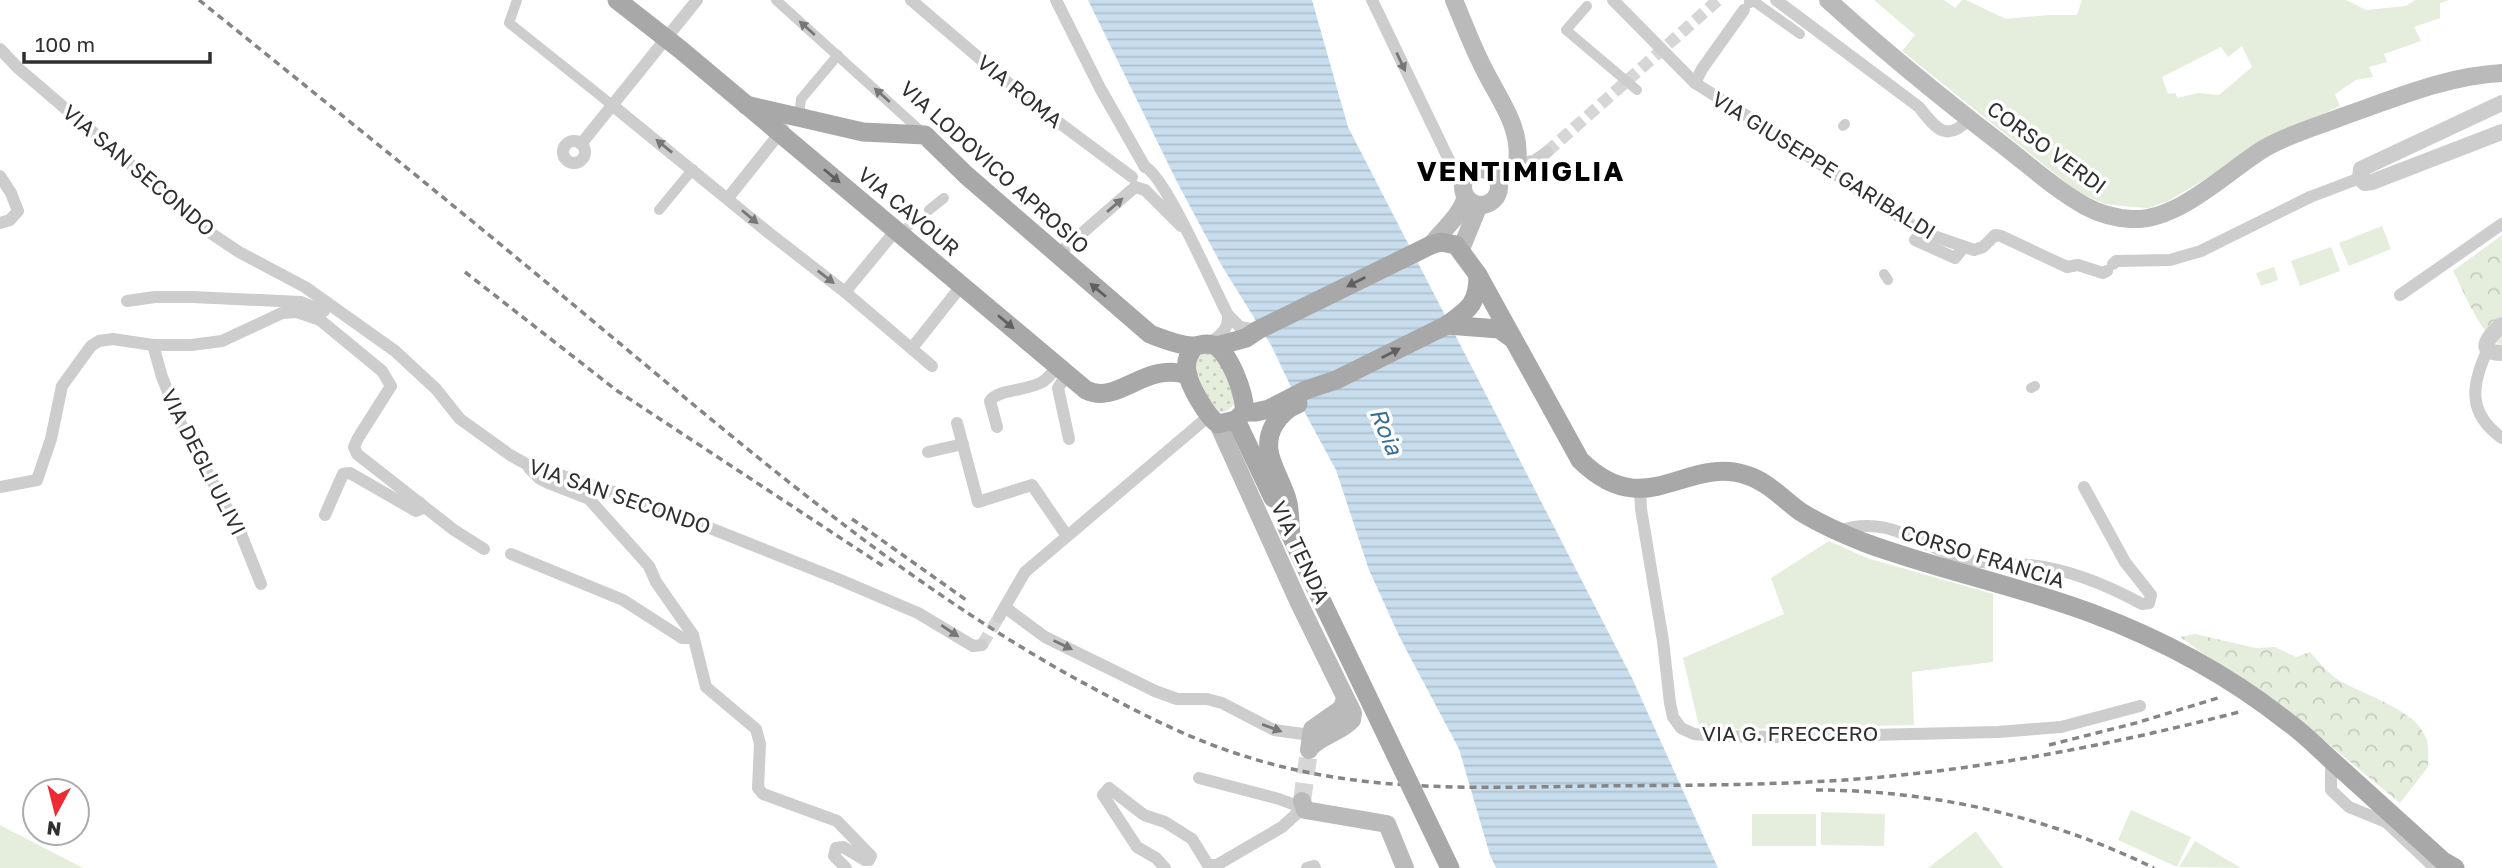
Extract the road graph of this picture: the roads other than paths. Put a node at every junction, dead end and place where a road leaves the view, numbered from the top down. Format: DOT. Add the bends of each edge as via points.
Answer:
graph roads {
  1 [pos="517,0"];
  2 [pos="617,0"];
  3 [pos="697,0"];
  4 [pos="776,0"];
  5 [pos="911,0"];
  6 [pos="1056,0"];
  7 [pos="1372,0"];
  8 [pos="1454,0"];
  9 [pos="1613,0"];
  10 [pos="1776,0"];
  11 [pos="1828,0"];
  12 [pos="1749,3"];
  13 [pos="1587,6"];
  14 [pos="1800,34"];
  15 [pos="665,38"];
  16 [pos="0,49"];
  17 [pos="838,55"];
  18 [pos="2502,73"];
  19 [pos="1695,83"];
  20 [pos="1636,90"];
  21 [pos="2502,103"];
  22 [pos="612,105"];
  23 [pos="746,105"];
  24 [pos="797,116"];
  25 [pos="1969,119"];
  26 [pos="779,132"];
  27 [pos="2502,132"];
  28 [pos="925,135"];
  29 [pos="581,144"];
  30 [pos="1547,152"];
  31 [pos="1517,163"];
  32 [pos="1145,167"];
  33 [pos="692,169"];
  34 [pos="0,176"];
  35 [pos="1155,177"];
  36 [pos="2360,178"];
  37 [pos="1499,181"];
  38 [pos="1137,185"];
  39 [pos="1469,197"];
  40 [pos="728,198"];
  41 [pos="944,198"];
  42 [pos="659,210"];
  43 [pos="929,210"];
  44 [pos="0,223"];
  45 [pos="2502,224"];
  46 [pos="1184,229"];
  47 [pos="902,231"];
  48 [pos="1424,248"];
  49 [pos="1461,249"];
  50 [pos="1057,255"];
  51 [pos="1478,275"];
  52 [pos="962,285"];
  53 [pos="845,292"];
  54 [pos="2400,295"];
  55 [pos="127,301"];
  56 [pos="324,312"];
  57 [pos="1228,315"];
  58 [pos="1474,317"];
  59 [pos="2502,325"];
  60 [pos="1249,332"];
  61 [pos="1150,334"];
  62 [pos="1514,340"];
  63 [pos="153,345"];
  64 [pos="1207,345"];
  65 [pos="912,348"];
  66 [pos="2495,351"];
  67 [pos="932,366"];
  68 [pos="1063,370"];
  69 [pos="1152,374"];
  70 [pos="1188,375"];
  71 [pos="1336,380"];
  72 [pos="1233,417"];
  73 [pos="957,424"];
  74 [pos="997,427"];
  75 [pos="2502,438"];
  76 [pos="1069,439"];
  77 [pos="962,444"];
  78 [pos="929,452"];
  79 [pos="528,465"];
  80 [pos="2084,486"];
  81 [pos="0,487"];
  82 [pos="1640,489"];
  83 [pos="421,503"];
  84 [pos="325,515"];
  85 [pos="1838,531"];
  86 [pos="1067,536"];
  87 [pos="1291,536"];
  88 [pos="484,550"];
  89 [pos="511,554"];
  90 [pos="261,584"];
  91 [pos="693,635"];
  92 [pos="982,645"];
  93 [pos="2140,706"];
  94 [pos="1309,747"];
  95 [pos="2331,760"];
  96 [pos="1199,778"];
  97 [pos="1303,805"];
  98 [pos="1402,867"];
  99 [pos="846,868"];
  100 [pos="1164,868"];
  101 [pos="1307,868"];
  102 [pos="1315,868"];
  103 [pos="1450,868"];
  104 [pos="2435,868"];
  105 [pos="2455,868"];
  1 -- 22 [label="street" via="509,23"];
  2 -- 15 [label="main road, VIA CAVOUR"];
  3 -- 15 [label="street"];
  17 -- 4 [label="street, VIA LODOVICO APROSIO, one-way"];
  5 -- 38 [label="street, VIA ROMA"];
  6 -- 32 [label="street"];
  7 -- 39 [label="street, one-way"];
  8 -- 31 [label="main road" via="1516,131"];
  9 -- 19 [label="street, VIA GIUSEPPE GARIBALDI"];
  10 -- 25 [label="street" via="1919,107 1937,129 1947,132"];
  11 -- 25 [label="main road, CORSO VERDI"];
  12 -- 14 [label="street"];
  12 -- 19 [label="street"];
  13 -- 20 [label="street" via="1566,30"];
  15 -- 22 [label="street"];
  15 -- 23 [label="main road, VIA CAVOUR"];
  16 -- 56 [label="street, VIA SAN SECONDO" via="212,233 296,282"];
  17 -- 24 [label="street" via="801,100"];
  28 -- 17 [label="street, VIA LODOVICO APROSIO, one-way"];
  18 -- 25 [label="main road, CORSO VERDI" via="2444,81 2301,132 2266,147 2171,209 2133,219 2083,205"];
  19 -- 36 [label="street, VIA GIUSEPPE GARIBALDI" via="1773,128 1922,232 1975,250 1995,235 2067,267 2078,265 2103,274 2112,266 2170,260 2201,251 2310,197"];
  21 -- 36 [label="street" via="2361,169"];
  22 -- 29 [label="street"];
  33 -- 22 [label="street, one-way"];
  23 -- 24 [label="main road"];
  23 -- 26 [label="main road, VIA CAVOUR"];
  24 -- 26 [label="street"];
  24 -- 28 [label="main road" via="863,132"];
  26 -- 40 [label="street"];
  26 -- 47 [label="main road, VIA CAVOUR, one-way"];
  27 -- 36 [label="street" via="2372,182"];
  28 -- 50 [label="main road, VIA LODOVICO APROSIO"];
  30 -- 31 [label="street" via="1534,161"];
  31 -- 37 [label="main road"];
  32 -- 35 [label="street"];
  32 -- 38 [label="street" via="1138,169"];
  33 -- 40 [label="street"];
  33 -- 42 [label="street"];
  34 -- 44 [label="street" via="18,211"];
  35 -- 38 [label="street" via="1152,188"];
  35 -- 46 [label="street"];
  37 -- 39 [label="main road" via="1499,190 1488,204"];
  37 -- 39 [label="main road" via="1490,171 1476,169 1464,180"];
  38 -- 46 [label="street, VIA ROMA"];
  50 -- 38 [label="street, one-way"];
  39 -- 48 [label="main road" via="1454,221"];
  39 -- 49 [label="main road"];
  40 -- 53 [label="street, one-way"];
  41 -- 43 [label="street"];
  45 -- 54 [label="street"];
  46 -- 57 [label="street"];
  47 -- 52 [label="main road, VIA CAVOUR"];
  47 -- 53 [label="street"];
  48 -- 49 [label="main road" via="1441,242"];
  48 -- 60 [label="main road, one-way"];
  49 -- 51 [label="main road, CORSO FRANCIA"];
  61 -- 50 [label="main road, VIA LODOVICO APROSIO, one-way"];
  51 -- 58 [label="main road"];
  51 -- 62 [label="main road, CORSO FRANCIA"];
  52 -- 65 [label="street"];
  52 -- 68 [label="main road, VIA CAVOUR, one-way"];
  53 -- 65 [label="street"];
  55 -- 56 [label="street" via="192,297 301,302"];
  56 -- 63 [label="street" via="282,313 222,341"];
  56 -- 79 [label="street, VIA SAN SECONDO" via="414,367 460,419"];
  56 -- 83 [label="street" via="391,386 354,447 357,454"];
  57 -- 60 [label="street"];
  57 -- 64 [label="street" via="1227,327"];
  58 -- 62 [label="main road"];
  71 -- 58 [label="main road, one-way" via="1447,325"];
  59 -- 66 [label="street" via="2487,340"];
  60 -- 64 [label="main road"];
  61 -- 64 [label="main road, VIA LODOVICO APROSIO" via="1175,343"];
  61 -- 69 [label="main road" via="1159,360"];
  62 -- 82 [label="main road, CORSO FRANCIA" via="1580,460 1596,475"];
  63 -- 81 [label="street" via="113,339 91,346 62,386 37,480"];
  63 -- 90 [label="street, VIA DEGLI ULIVI" via="181,424 241,534"];
  64 -- 70 [label="main road" via="1187,360"];
  64 -- 72 [label="main road" via="1223,352 1243,395"];
  65 -- 67 [label="street"];
  66 -- 75 [label="street" via="2475,386 2475,404 2484,423"];
  68 -- 69 [label="main road, VIA CAVOUR" via="1086,390 1105,395"];
  68 -- 74 [label="street" via="1042,382 993,396 990,401"];
  68 -- 76 [label="street" via="1058,388"];
  69 -- 70 [label="main road, VIA CAVOUR" via="1172,371"];
  70 -- 72 [label="main road"];
  71 -- 72 [label="main road" via="1269,409"];
  71 -- 87 [label="main road" via="1290,408 1268,438 1270,460 1288,505"];
  72 -- 86 [label="street"];
  72 -- 87 [label="main road"];
  72 -- 94 [label="main road, VIA TENDA" via="1294,592 1353,713 1347,725"];
  73 -- 77 [label="street"];
  77 -- 78 [label="street"];
  77 -- 86 [label="street" via="978,502 1032,485"];
  79 -- 91 [label="street" via="548,483 589,499 649,566"];
  79 -- 92 [label="street, VIA SAN SECONDO, one-way" via="642,501 918,612 966,643"];
  80 -- 85 [label="street" via="2125,562 2151,595 2149,603 2064,571 1965,559 1880,525"];
  82 -- 85 [label="main road, CORSO FRANCIA" via="1731,472 1749,476"];
  82 -- 93 [label="street, VIA G. FRECCERO" via="1670,703 1681,728 1694,734 1783,737 1998,732 2061,727"];
  83 -- 84 [label="street" via="416,511 349,473 342,474"];
  83 -- 88 [label="street"];
  85 -- 95 [label="main road, CORSO FRANCIA" via="1915,560 2091,613 2181,652 2290,723"];
  86 -- 94 [label="street, one-way" via="1021,568 1002,613 1155,691 1177,699 1222,703"];
  87 -- 103 [label="main road, bridge"];
  89 -- 91 [label="street" via="624,600 682,638"];
  91 -- 99 [label="street" via="706,687 756,729 758,788 845,828 871,856 866,860 843,847 836,848 834,856"];
  95 -- 104 [label="street" via="2331,790 2349,807 2386,822"];
  95 -- 105 [label="main road, CORSO FRANCIA"];
  96 -- 97 [label="street"];
  97 -- 98 [label="main road" via="1387,824"];
  97 -- 100 [label="street" via="1282,827 1217,865 1208,865 1192,839 1166,822 1144,815 1109,788 1103,795 1138,847"];
  101 -- 102 [label="street"];
}
